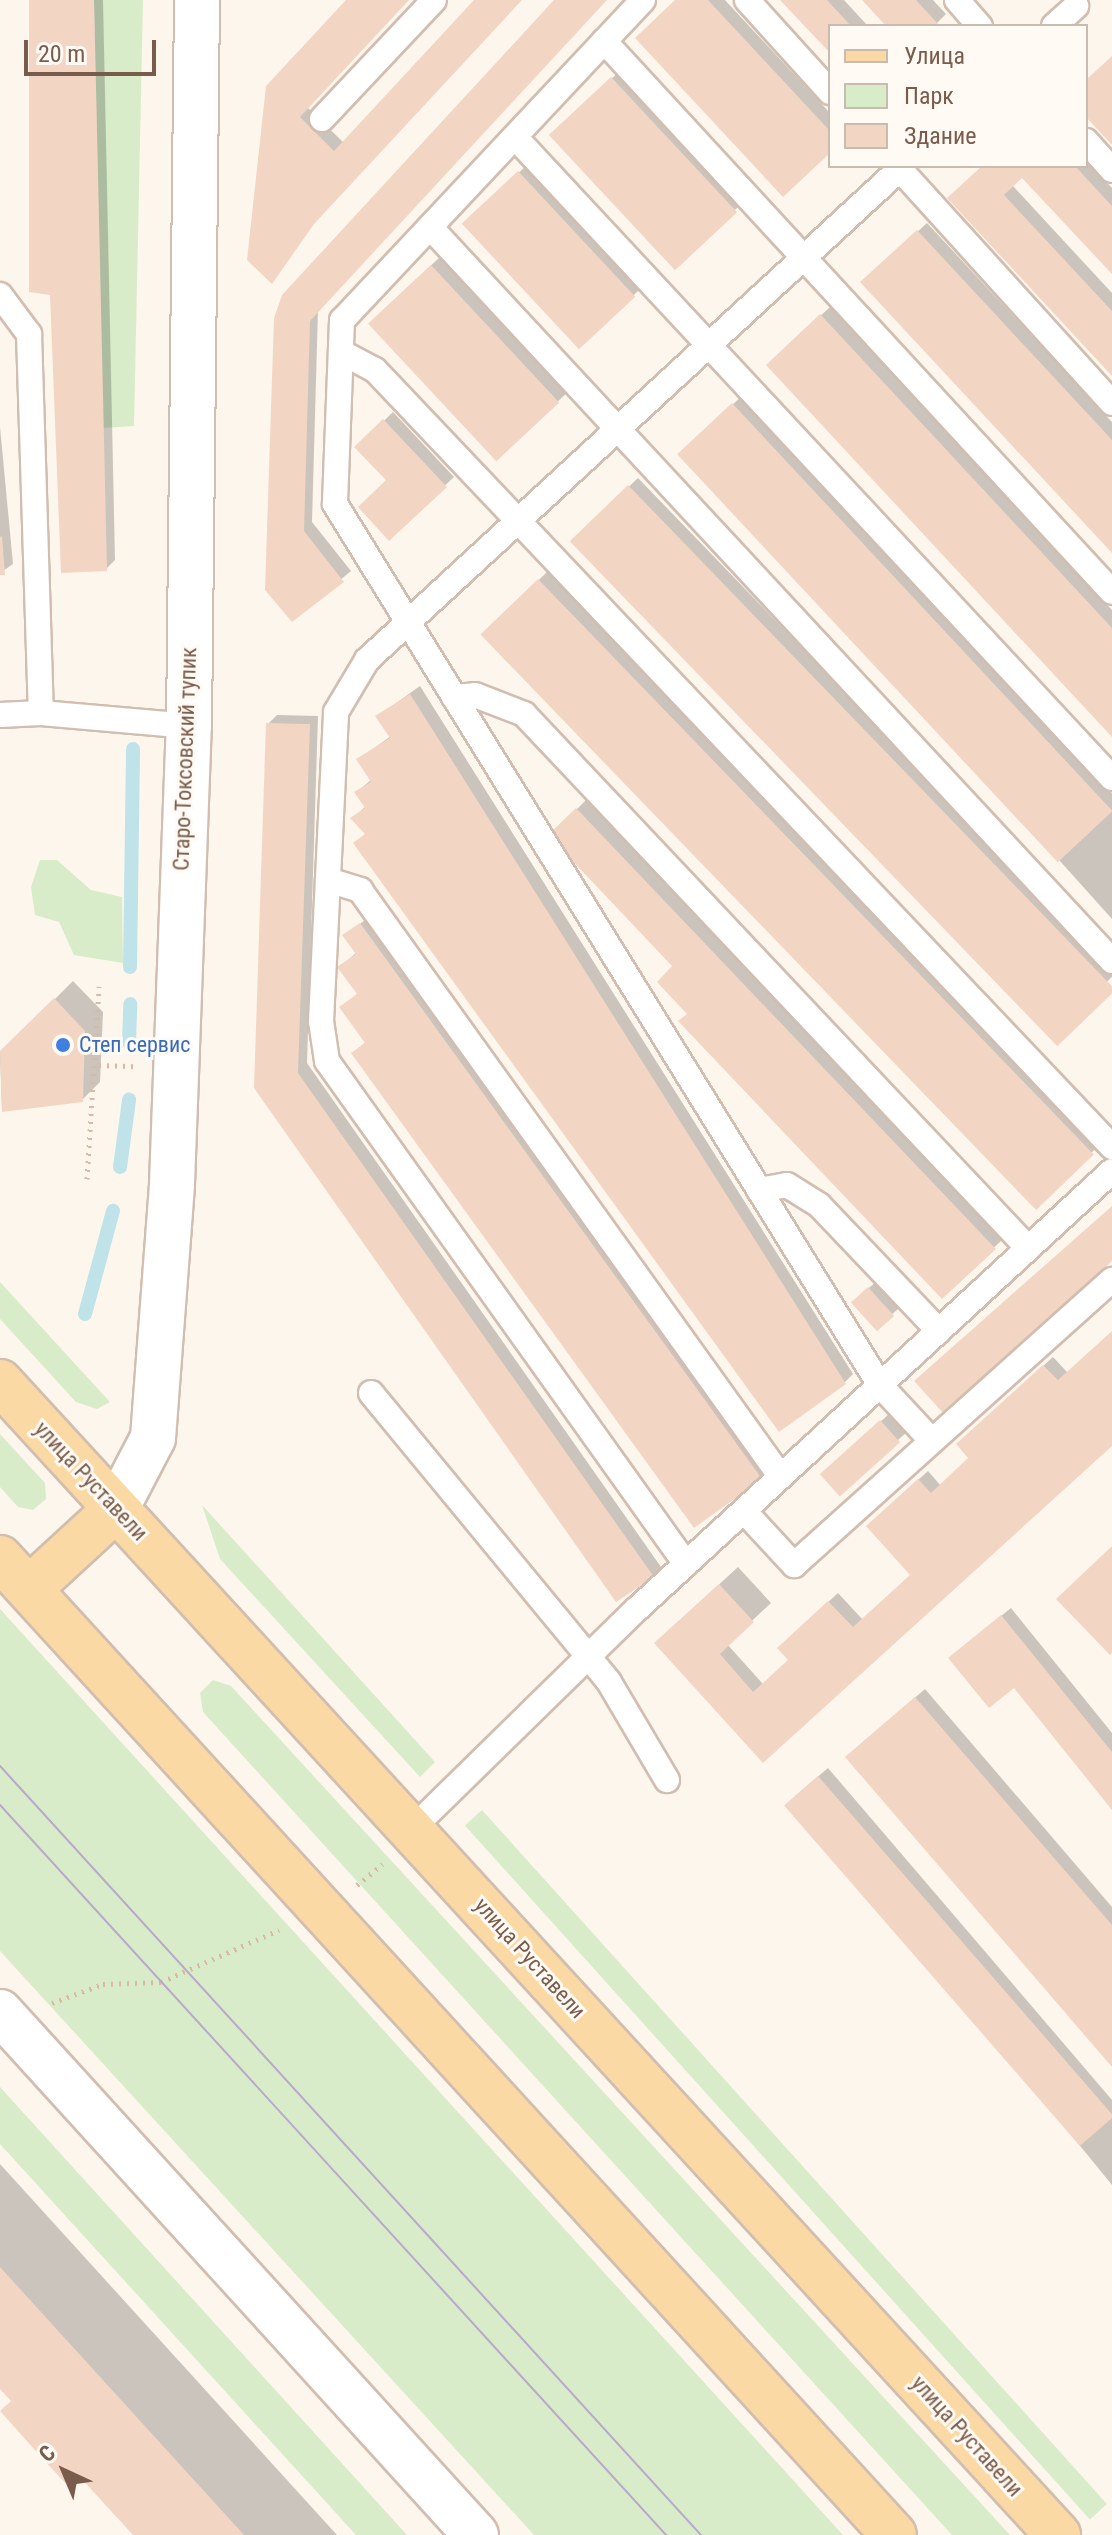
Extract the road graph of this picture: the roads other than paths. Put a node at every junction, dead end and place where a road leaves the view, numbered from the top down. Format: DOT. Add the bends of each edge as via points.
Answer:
graph roads {
  1 [pos="197,0"];
  2 [pos="434,0"];
  3 [pos="643,0"];
  4 [pos="747,0"];
  5 [pos="957,0"];
  6 [pos="1076,6"];
  7 [pos="978,24"];
  8 [pos="1056,24"];
  9 [pos="604,41"];
  10 [pos="828,90"];
  11 [pos="322,119"];
  12 [pos="515,137"];
  13 [pos="1088,143"];
  14 [pos="899,168"];
  15 [pos="901,168"];
  16 [pos="1112,170"];
  17 [pos="430,227"];
  18 [pos="804,257"];
  19 [pos="0,295"];
  20 [pos="709,345"];
  21 [pos="341,352"];
  22 [pos="1112,403"];
  23 [pos="617,429"];
  24 [pos="518,521"];
  25 [pos="1112,592"];
  26 [pos="408,622"];
  27 [pos="454,697"];
  28 [pos="41,713"];
  29 [pos="0,715"];
  30 [pos="189,726"];
  31 [pos="1112,778"];
  32 [pos="328,880"];
  33 [pos="1112,961"];
  34 [pos="1112,1147"];
  35 [pos="1112,1171"];
  36 [pos="759,1190"];
  37 [pos="1028,1248"];
  38 [pos="1112,1280"];
  39 [pos="939,1331"];
  40 [pos="0,1382"];
  41 [pos="880,1385"];
  42 [pos="371,1393"];
  43 [pos="932,1441"];
  44 [pos="781,1477"];
  45 [pos="116,1509"];
  46 [pos="744,1511"];
  47 [pos="686,1564"];
  48 [pos="14,1573"];
  49 [pos="588,1658"];
  50 [pos="667,1780"];
  51 [pos="412,1829"];
  52 [pos="2,2019"];
  53 [pos="476,2535"];
  54 [pos="894,2535"];
  55 [pos="1058,2535"];
  1 -- 30 [label="street, Старо-Токсовский тупик"];
  2 -- 11 [label="lane"];
  3 -- 9 [label="lane"];
  4 -- 10 [label="lane"];
  5 -- 7 [label="lane"];
  6 -- 8 [label="lane"];
  9 -- 12 [label="lane"];
  9 -- 18 [label="lane"];
  12 -- 17 [label="lane"];
  12 -- 20 [label="lane"];
  13 -- 16 [label="lane"];
  14 -- 18 [label="lane"];
  15 -- 22 [label="lane"];
  17 -- 21 [label="lane" via="342,320"];
  17 -- 23 [label="lane"];
  18 -- 20 [label="lane"];
  18 -- 25 [label="lane"];
  19 -- 28 [label="lane" via="29,334"];
  20 -- 23 [label="lane"];
  20 -- 31 [label="lane"];
  21 -- 24 [label="lane" via="375,370"];
  21 -- 26 [label="lane" via="335,504"];
  23 -- 24 [label="lane"];
  23 -- 33 [label="lane"];
  24 -- 26 [label="lane"];
  24 -- 34 [label="lane"];
  26 -- 27 [label="lane"];
  26 -- 32 [label="lane" via="367,660 336,712"];
  27 -- 36 [label="lane"];
  27 -- 37 [label="lane" via="475,695 524,714"];
  28 -- 29 [label="lane"];
  28 -- 30 [label="lane"];
  30 -- 45 [label="street, Старо-Токсовский тупик" via="172,1184 153,1438"];
  32 -- 44 [label="lane" via="360,890"];
  32 -- 47 [label="lane" via="321,1021 327,1061"];
  35 -- 37 [label="lane"];
  36 -- 39 [label="lane" via="787,1185 819,1205"];
  36 -- 41 [label="lane"];
  37 -- 39 [label="lane"];
  38 -- 43 [label="lane"];
  39 -- 41 [label="lane"];
  40 -- 45 [label="main road, улица Руставели"];
  41 -- 43 [label="lane"];
  41 -- 44 [label="lane"];
  42 -- 49 [label="lane"];
  43 -- 46 [label="lane" via="794,1565"];
  44 -- 46 [label="lane"];
  45 -- 48 [label="main road"];
  45 -- 51 [label="main road, улица Руставели"];
  46 -- 47 [label="lane"];
  47 -- 49 [label="lane"];
  48 -- 54 [label="main road"];
  49 -- 50 [label="lane"];
  49 -- 51 [label="lane"];
  51 -- 55 [label="main road, улица Руставели"];
  52 -- 53 [label="street"];
}
